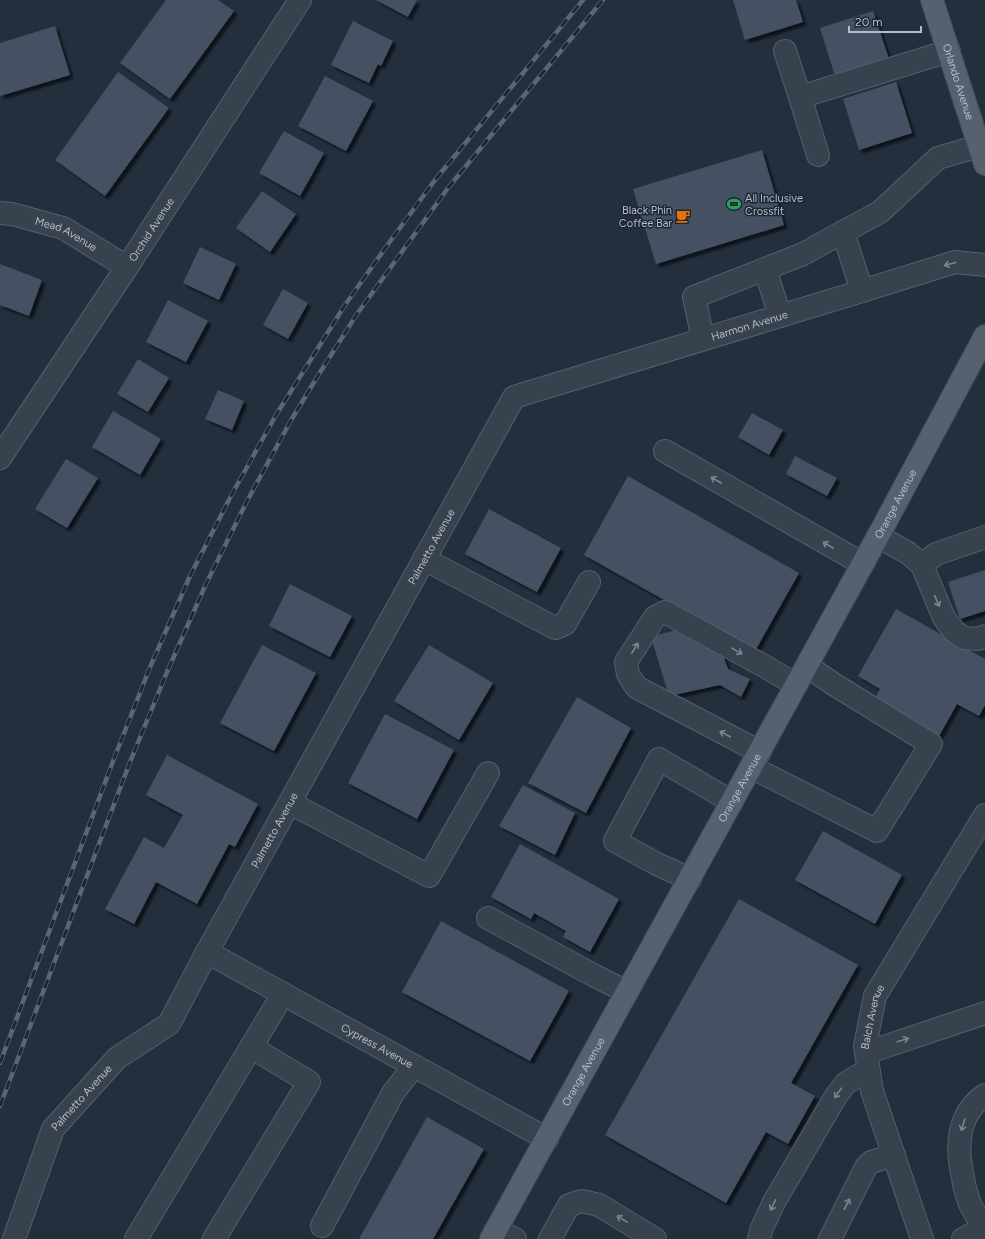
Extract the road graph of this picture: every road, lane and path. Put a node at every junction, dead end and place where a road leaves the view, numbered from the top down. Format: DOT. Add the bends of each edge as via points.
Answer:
graph roads {
  1 [pos="300,0"];
  2 [pos="932,0"];
  3 [pos="785,51"];
  4 [pos="949,51"];
  5 [pos="800,97"];
  6 [pos="818,155"];
  7 [pos="982,155"];
  8 [pos="0,213"];
  9 [pos="843,232"];
  10 [pos="985,265"];
  11 [pos="127,267"];
  12 [pos="765,269"];
  13 [pos="862,291"];
  14 [pos="780,316"];
  15 [pos="985,336"];
  16 [pos="703,339"];
  17 [pos="514,397"];
  18 [pos="665,451"];
  19 [pos="0,458"];
  20 [pos="878,536"];
  21 [pos="985,537"];
  22 [pos="424,559"];
  23 [pos="863,564"];
  24 [pos="922,565"];
  25 [pos="590,582"];
  26 [pos="985,636"];
  27 [pos="807,666"];
  28 [pos="796,685"];
  29 [pos="755,759"];
  30 [pos="488,773"];
  31 [pos="732,802"];
  32 [pos="290,803"];
  33 [pos="985,815"];
  34 [pos="690,879"];
  35 [pos="488,918"];
  36 [pos="207,952"];
  37 [pos="627,992"];
  38 [pos="283,994"];
  39 [pos="985,1013"];
  40 [pos="251,1047"];
  41 [pos="867,1061"];
  42 [pos="414,1066"];
  43 [pos="985,1094"];
  44 [pos="547,1139"];
  45 [pos="894,1155"];
  46 [pos="322,1226"];
  47 [pos="984,1228"];
  48 [pos="501,1236"];
  49 [pos="14,1239"];
  50 [pos="136,1239"];
  51 [pos="214,1239"];
  52 [pos="550,1239"];
  53 [pos="655,1239"];
  54 [pos="759,1239"];
  55 [pos="830,1239"];
  56 [pos="922,1239"];
  57 [pos="963,1239"];
  1 -- 11 [label="street, Orchid Avenue"];
  2 -- 4 [label="main road, Orlando Avenue"];
  3 -- 5 [label="street"];
  4 -- 5 [label="street"];
  4 -- 7 [label="main road, Orlando Avenue"];
  5 -- 6 [label="street"];
  7 -- 9 [label="street" via="938,158 880,212"];
  8 -- 11 [label="street, Mead Avenue" via="63,228"];
  9 -- 12 [label="street" via="803,254"];
  9 -- 13 [label="street"];
  10 -- 13 [label="street, Harmon Avenue, one-way" via="955,262"];
  11 -- 19 [label="street, Orchid Avenue"];
  12 -- 14 [label="street"];
  12 -- 16 [label="street" via="694,297"];
  13 -- 14 [label="street, Harmon Avenue"];
  14 -- 16 [label="street, Harmon Avenue"];
  15 -- 20 [label="main road, Orange Avenue"];
  16 -- 17 [label="street, Harmon Avenue"];
  17 -- 22 [label="street, Palmetto Avenue"];
  23 -- 18 [label="street, one-way"];
  20 -- 23 [label="main road, Orange Avenue"];
  20 -- 24 [label="street" via="908,553"];
  21 -- 24 [label="street" via="936,554"];
  22 -- 25 [label="street" via="555,628 565,624"];
  22 -- 32 [label="street, Palmetto Avenue"];
  23 -- 27 [label="main road, Orange Avenue"];
  24 -- 26 [label="street, one-way" via="944,618 954,631 964,638 978,639"];
  27 -- 28 [label="main road, Orange Avenue"];
  27 -- 29 [label="street" via="931,744 877,831"];
  28 -- 29 [label="main road, Orange Avenue"];
  29 -- 28 [label="street, one-way" via="636,687 628,674 626,662 655,617 665,612"];
  29 -- 31 [label="main road, Orange Avenue"];
  30 -- 32 [label="street" via="429,876"];
  31 -- 34 [label="main road, Orange Avenue"];
  31 -- 34 [label="street" via="660,759 615,841"];
  32 -- 36 [label="street, Palmetto Avenue"];
  33 -- 41 [label="street, Balch Avenue" via="875,996 865,1046"];
  34 -- 37 [label="main road, Orange Avenue"];
  35 -- 37 [label="street"];
  36 -- 38 [label="street, Cypress Avenue"];
  36 -- 49 [label="street, Palmetto Avenue" via="169,1024 117,1058 53,1129"];
  37 -- 44 [label="main road, Orange Avenue"];
  38 -- 40 [label="street"];
  38 -- 42 [label="street, Cypress Avenue"];
  41 -- 39 [label="street, one-way"];
  40 -- 50 [label="street"];
  40 -- 51 [label="street" via="309,1082"];
  41 -- 45 [label="street, Balch Avenue" via="872,1091"];
  41 -- 54 [label="street, one-way" via="836,1096 774,1202"];
  42 -- 44 [label="street, Cypress Avenue"];
  42 -- 46 [label="street" via="393,1093"];
  43 -- 47 [label="street, one-way" via="970,1108 959,1139 964,1184 970,1203"];
  44 -- 48 [label="main road, Orange Avenue"];
  55 -- 45 [label="street, one-way" via="866,1167 871,1162"];
  45 -- 56 [label="street, Balch Avenue"];
  47 -- 57 [label="street"];
  53 -- 52 [label="street, one-way" via="599,1205 582,1200 569,1205"];
}
